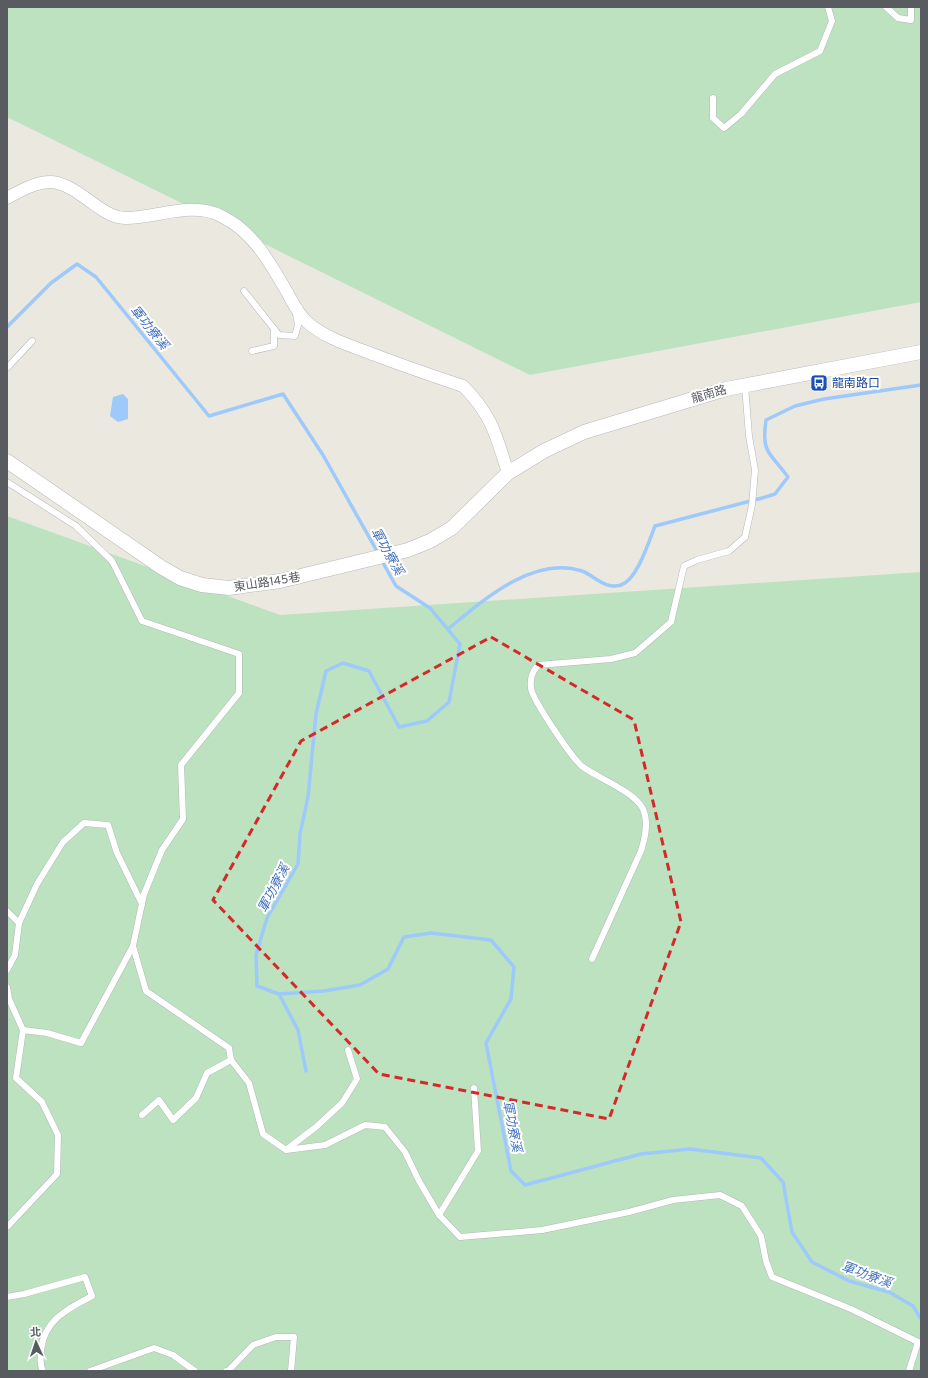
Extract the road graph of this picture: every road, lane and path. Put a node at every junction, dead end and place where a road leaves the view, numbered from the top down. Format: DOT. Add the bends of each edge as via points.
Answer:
graph roads {
  1 [pos="828,7"];
  2 [pos="886,7"];
  3 [pos="911,7"];
  4 [pos="712,98"];
  5 [pos="7,198"];
  6 [pos="244,291"];
  7 [pos="296,308"];
  8 [pos="274,329"];
  9 [pos="32,342"];
  10 [pos="252,351"];
  11 [pos="921,352"];
  12 [pos="7,368"];
  13 [pos="744,385"];
  14 [pos="7,462"];
  15 [pos="508,472"];
  16 [pos="7,482"];
  17 [pos="142,904"];
  18 [pos="7,912"];
  19 [pos="19,923"];
  20 [pos="133,946"];
  21 [pos="592,959"];
  22 [pos="7,970"];
  23 [pos="7,987"];
  24 [pos="23,1030"];
  25 [pos="348,1050"];
  26 [pos="231,1060"];
  27 [pos="474,1088"];
  28 [pos="142,1115"];
  29 [pos="286,1150"];
  30 [pos="439,1214"];
  31 [pos="7,1227"];
  32 [pos="7,1296"];
  33 [pos="919,1343"];
  34 [pos="43,1371"];
  35 [pos="90,1371"];
  36 [pos="196,1371"];
  37 [pos="226,1371"];
  38 [pos="291,1371"];
  39 [pos="909,1371"];
  1 -- 4 [label="lane" via="832,21 820,51 775,74 741,114 724,128 713,118"];
  2 -- 3 [label="lane" via="898,18 911,20"];
  5 -- 7 [label="street" via="28,186 42,182 57,182 69,186 109,215 124,218 200,210 220,215 239,227 263,252"];
  6 -- 8 [label="lane"];
  7 -- 8 [label="lane" via="298,324 295,336 279,335"];
  7 -- 15 [label="street" via="307,322 334,340 463,386 491,421"];
  8 -- 10 [label="lane" via="274,346"];
  9 -- 12 [label="lane"];
  11 -- 13 [label="street, 龍南路"];
  13 -- 15 [label="street, 龍南路" via="726,388 584,432 544,450"];
  13 -- 21 [label="lane" via="755,470 752,505 745,537 729,551 684,566 670,622 635,653 611,660 538,665 532,672 531,688 554,730 582,766 618,787 637,801 643,809 645,838 636,866"];
  14 -- 15 [label="street, 東山路145巷" via="161,568 202,585 228,588 280,581 408,550 430,541 452,528"];
  16 -- 17 [label="lane" via="76,526 112,561 142,621 239,654 239,693 182,765 183,819 162,850"];
  17 -- 19 [label="lane" via="117,853 108,825 84,823 63,842"];
  17 -- 20 [label="lane"];
  18 -- 19 [label="lane"];
  19 -- 22 [label="lane" via="15,955"];
  20 -- 24 [label="lane" via="81,1043 47,1033"];
  20 -- 26 [label="lane" via="146,991 229,1048"];
  23 -- 24 [label="lane" via="9,999"];
  24 -- 31 [label="lane" via="16,1078 42,1102 58,1135 57,1174"];
  25 -- 29 [label="lane" via="357,1079 342,1103"];
  26 -- 28 [label="lane" via="207,1073 196,1098 173,1120 159,1100"];
  26 -- 29 [label="lane" via="249,1083 263,1134"];
  27 -- 30 [label="lane" via="478,1151"];
  29 -- 30 [label="lane" via="325,1145 365,1125 385,1127 405,1152"];
  30 -- 33 [label="lane" via="460,1238 542,1230 673,1200 720,1195 742,1206 762,1236 766,1261 772,1277 851,1309"];
  32 -- 34 [label="lane" via="24,1294 85,1276 92,1296 73,1306 51,1323 42,1343 40,1365"];
  33 -- 39 [label="lane"];
  35 -- 36 [label="lane" via="154,1348 173,1355"];
  37 -- 38 [label="lane" via="253,1345 276,1337 294,1337"];
}
